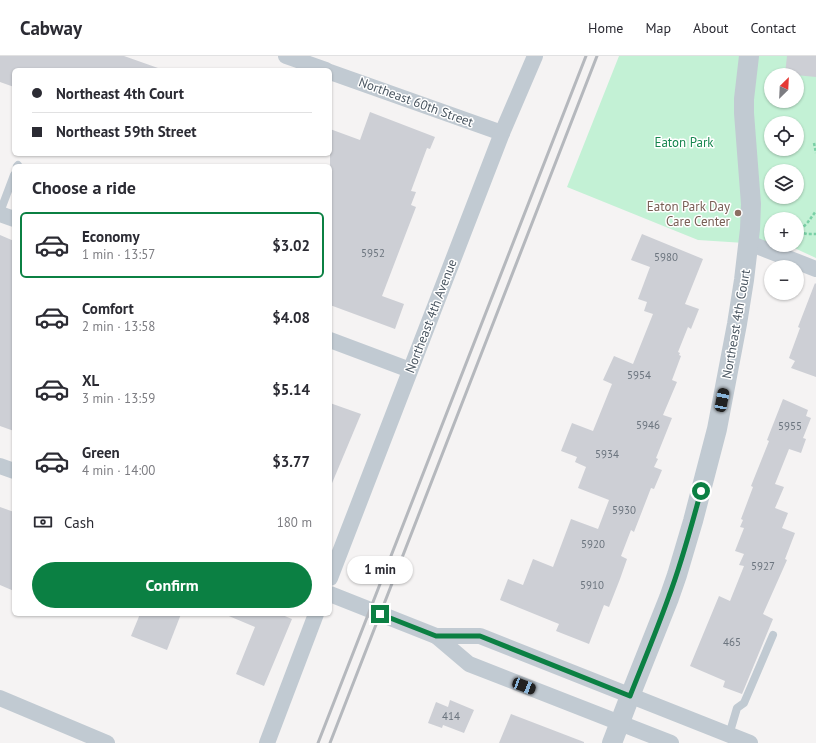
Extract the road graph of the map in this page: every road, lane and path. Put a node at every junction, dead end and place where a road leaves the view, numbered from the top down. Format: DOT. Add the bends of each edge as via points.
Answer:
graph roads {
  1 [pos="286,56"];
  2 [pos="535,56"];
  3 [pos="749,56"];
  4 [pos="320,68"];
  5 [pos="332,73"];
  6 [pos="502,133"];
  7 [pos="814,144"];
  8 [pos="816,153"];
  9 [pos="12,180"];
  10 [pos="816,211"];
  11 [pos="0,213"];
  12 [pos="12,218"];
  13 [pos="804,226"];
  14 [pos="804,234"];
  15 [pos="816,234"];
  16 [pos="749,243"];
  17 [pos="816,269"];
  18 [pos="332,341"];
  19 [pos="410,370"];
  20 [pos="0,466"];
  21 [pos="12,470"];
  22 [pos="332,573"];
  23 [pos="332,595"];
  24 [pos="315,616"];
  25 [pos="773,635"];
  26 [pos="436,636"];
  27 [pos="630,696"];
  28 [pos="0,698"];
  29 [pos="620,724"];
  30 [pos="729,735"];
  31 [pos="107,743"];
  32 [pos="267,743"];
  33 [pos="612,743"];
  34 [pos="671,743"];
  35 [pos="750,743"];
  1 -- 4 [label="street"];
  2 -- 6 [label="street, Northeast 4th Avenue"];
  3 -- 16 [label="street, Northeast 4th Court" via="744,113 751,204"];
  5 -- 6 [label="street, Northeast 60th Street"];
  6 -- 19 [label="street, Northeast 4th Avenue"];
  7 -- 8 [label="path"];
  9 -- 11 [label="lane"];
  10 -- 13 [label="path"];
  11 -- 12 [label="street"];
  14 -- 15 [label="path"];
  16 -- 17 [label="street"];
  16 -- 27 [label="street, Northeast 4th Court" via="717,429 701,491 677,575"];
  18 -- 19 [label="street"];
  19 -- 22 [label="street, Northeast 4th Avenue"];
  20 -- 21 [label="street"];
  23 -- 26 [label="street"];
  24 -- 32 [label="street"];
  25 -- 30 [label="lane" via="744,703 738,708"];
  26 -- 27 [label="street" via="480,636"];
  26 -- 29 [label="street" via="469,664"];
  27 -- 29 [label="street, Northeast 4th Court"];
  27 -- 30 [label="street"];
  28 -- 31 [label="street"];
  29 -- 33 [label="street, Northeast 4th Court"];
  29 -- 34 [label="street"];
  30 -- 35 [label="street"];
}
